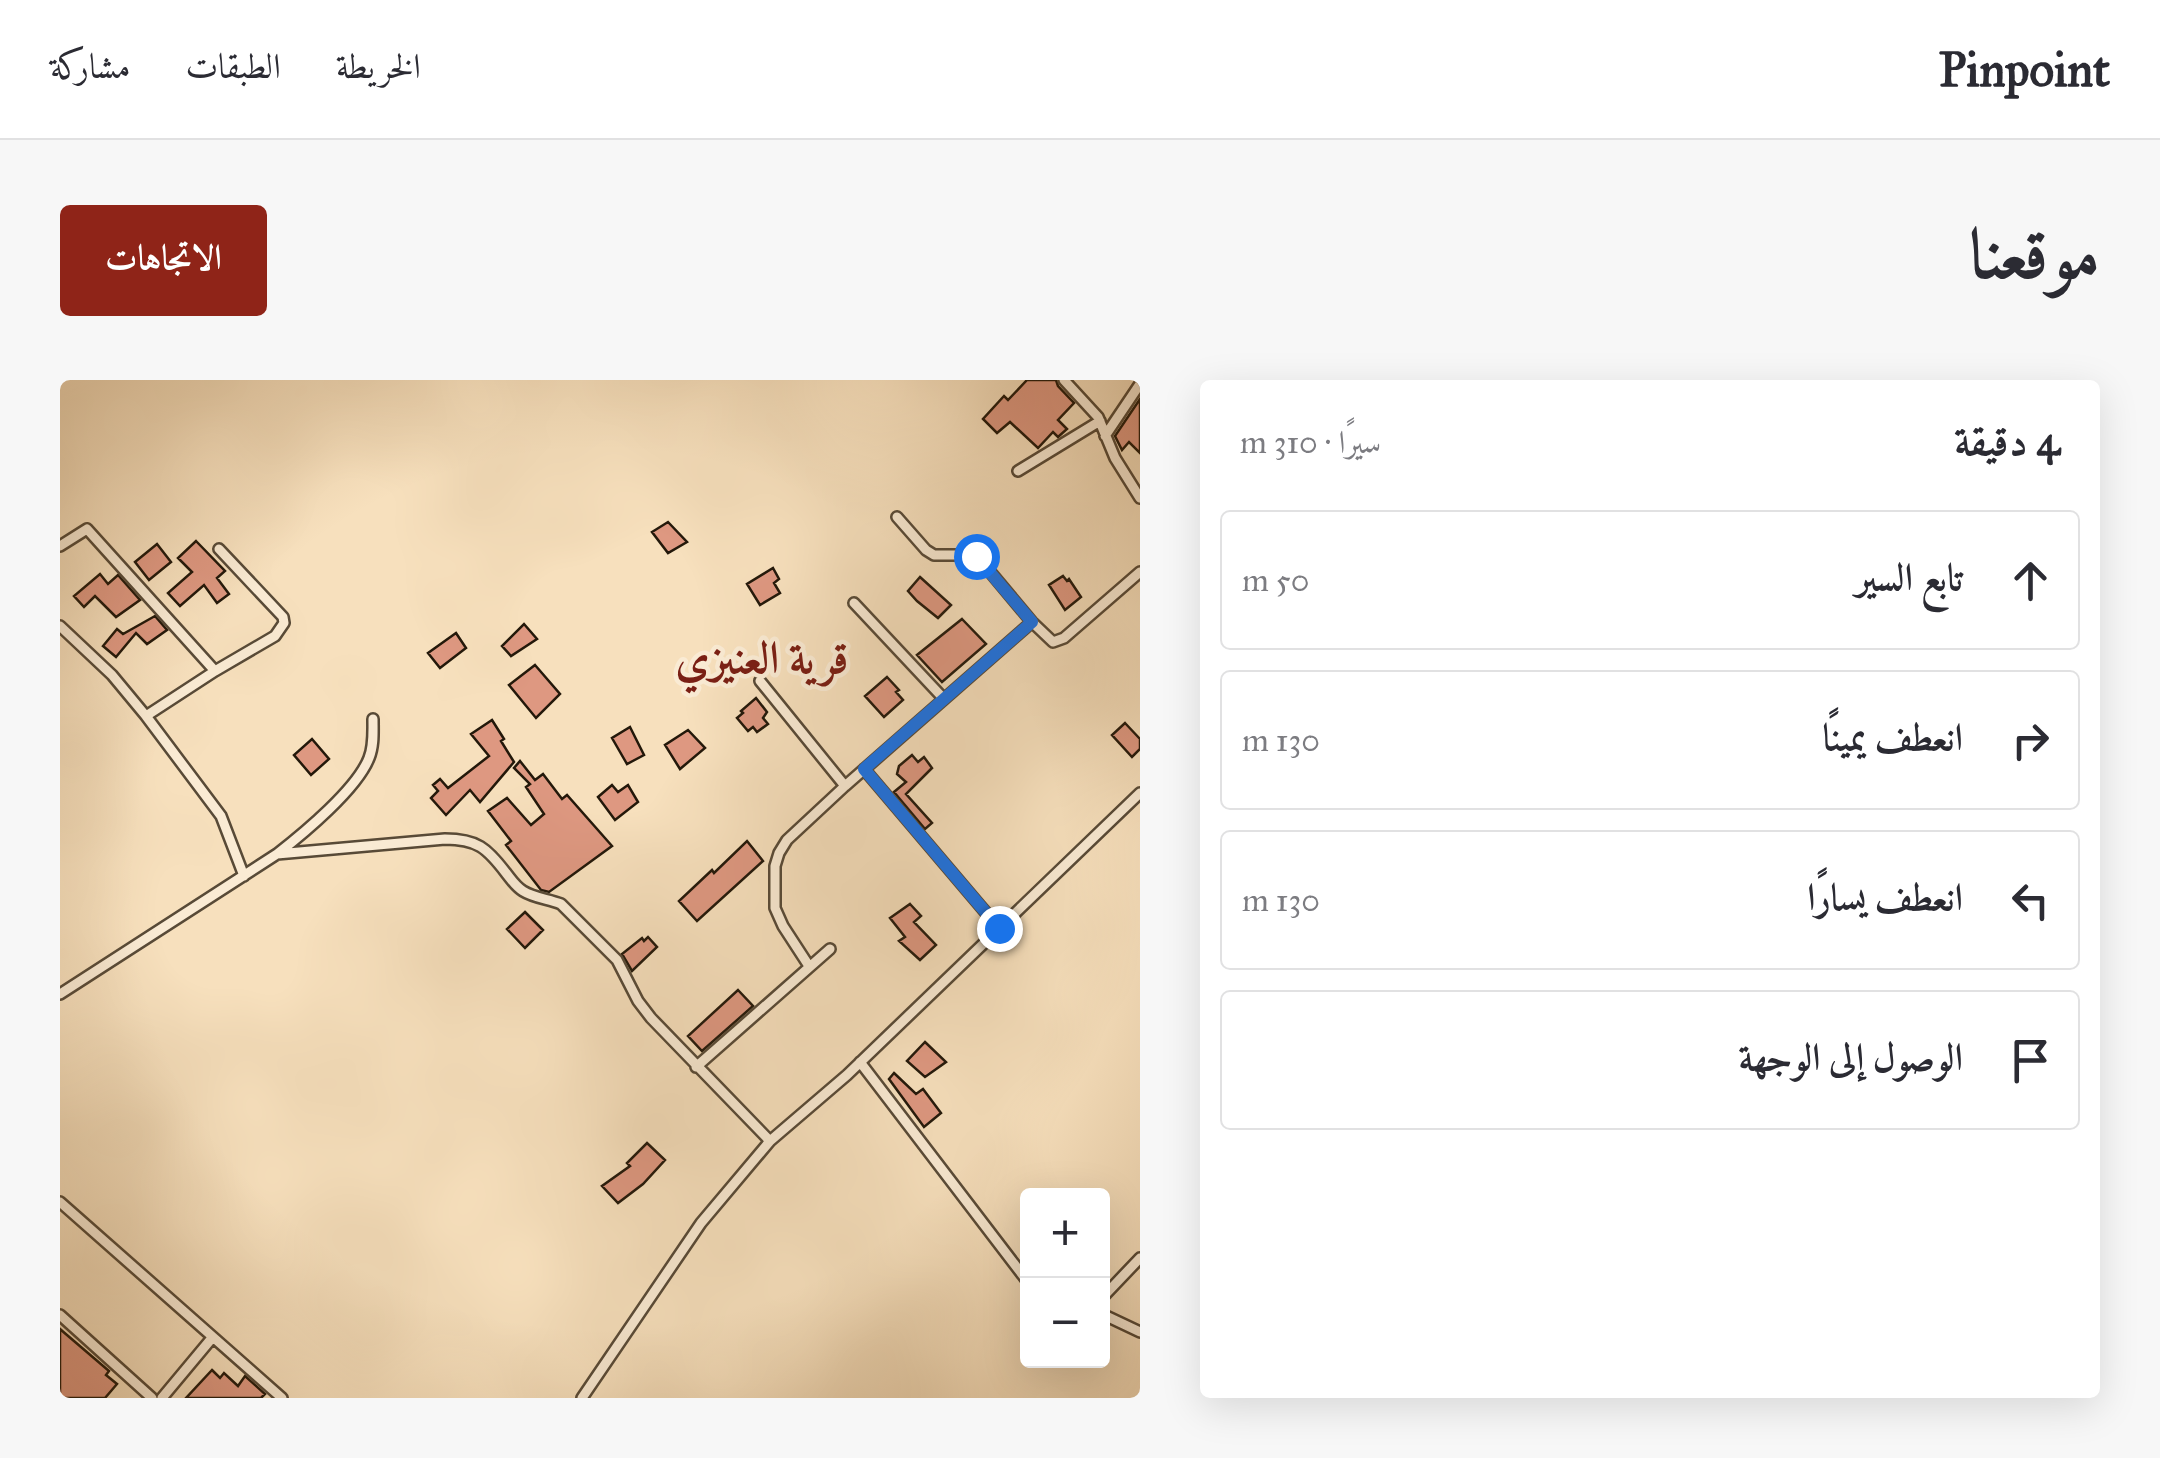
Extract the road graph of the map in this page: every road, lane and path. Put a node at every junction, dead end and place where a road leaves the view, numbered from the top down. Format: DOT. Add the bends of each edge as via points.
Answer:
graph roads {
  1 [pos="1064,380"];
  2 [pos="1140,384"];
  3 [pos="1100,421"];
  4 [pos="1105,436"];
  5 [pos="1018,471"];
  6 [pos="1140,498"];
  7 [pos="897,517"];
  8 [pos="60,546"];
  9 [pos="219,549"];
  10 [pos="1140,572"];
  11 [pos="854,603"];
  12 [pos="1032,622"];
  13 [pos="60,626"];
  14 [pos="215,671"];
  15 [pos="760,681"];
  16 [pos="944,699"];
  17 [pos="146,716"];
  18 [pos="373,720"];
  19 [pos="864,769"];
  20 [pos="845,786"];
  21 [pos="1140,792"];
  22 [pos="278,854"];
  23 [pos="244,876"];
  24 [pos="999,928"];
  25 [pos="830,949"];
  26 [pos="809,966"];
  27 [pos="60,994"];
  28 [pos="860,1062"];
  29 [pos="696,1067"];
  30 [pos="770,1141"];
  31 [pos="60,1202"];
  32 [pos="1140,1258"];
  33 [pos="1025,1278"];
  34 [pos="1110,1290"];
  35 [pos="60,1315"];
  36 [pos="1110,1318"];
  37 [pos="1140,1332"];
  38 [pos="212,1338"];
  39 [pos="152,1398"];
  40 [pos="162,1398"];
  41 [pos="282,1398"];
  42 [pos="582,1398"];
  1 -- 3 [label="street"];
  2 -- 4 [label="street"];
  3 -- 4 [label="street"];
  3 -- 5 [label="street"];
  4 -- 6 [label="street"];
  7 -- 12 [label="street" via="934,555 976,556"];
  8 -- 14 [label="street" via="87,528"];
  9 -- 14 [label="street" via="284,623 275,636"];
  10 -- 12 [label="street" via="1058,641"];
  11 -- 16 [label="street"];
  12 -- 16 [label="street"];
  13 -- 17 [label="street"];
  14 -- 17 [label="street"];
  15 -- 20 [label="street"];
  16 -- 19 [label="street"];
  17 -- 23 [label="street" via="221,816"];
  18 -- 22 [label="street" via="371,753 358,776"];
  19 -- 20 [label="street"];
  19 -- 24 [label="street"];
  20 -- 26 [label="street" via="787,840 776,866 775,908"];
  21 -- 24 [label="street"];
  22 -- 23 [label="street"];
  22 -- 29 [label="street" via="472,842 489,851 526,893 562,904 574,916 617,960 638,1001"];
  23 -- 27 [label="street"];
  24 -- 28 [label="street"];
  25 -- 26 [label="street"];
  26 -- 29 [label="street"];
  28 -- 30 [label="street"];
  28 -- 33 [label="street"];
  29 -- 30 [label="street"];
  30 -- 42 [label="street" via="701,1222"];
  31 -- 38 [label="street"];
  32 -- 34 [label="street"];
  35 -- 39 [label="street"];
  36 -- 37 [label="street"];
  38 -- 40 [label="street"];
  38 -- 41 [label="street"];
}
